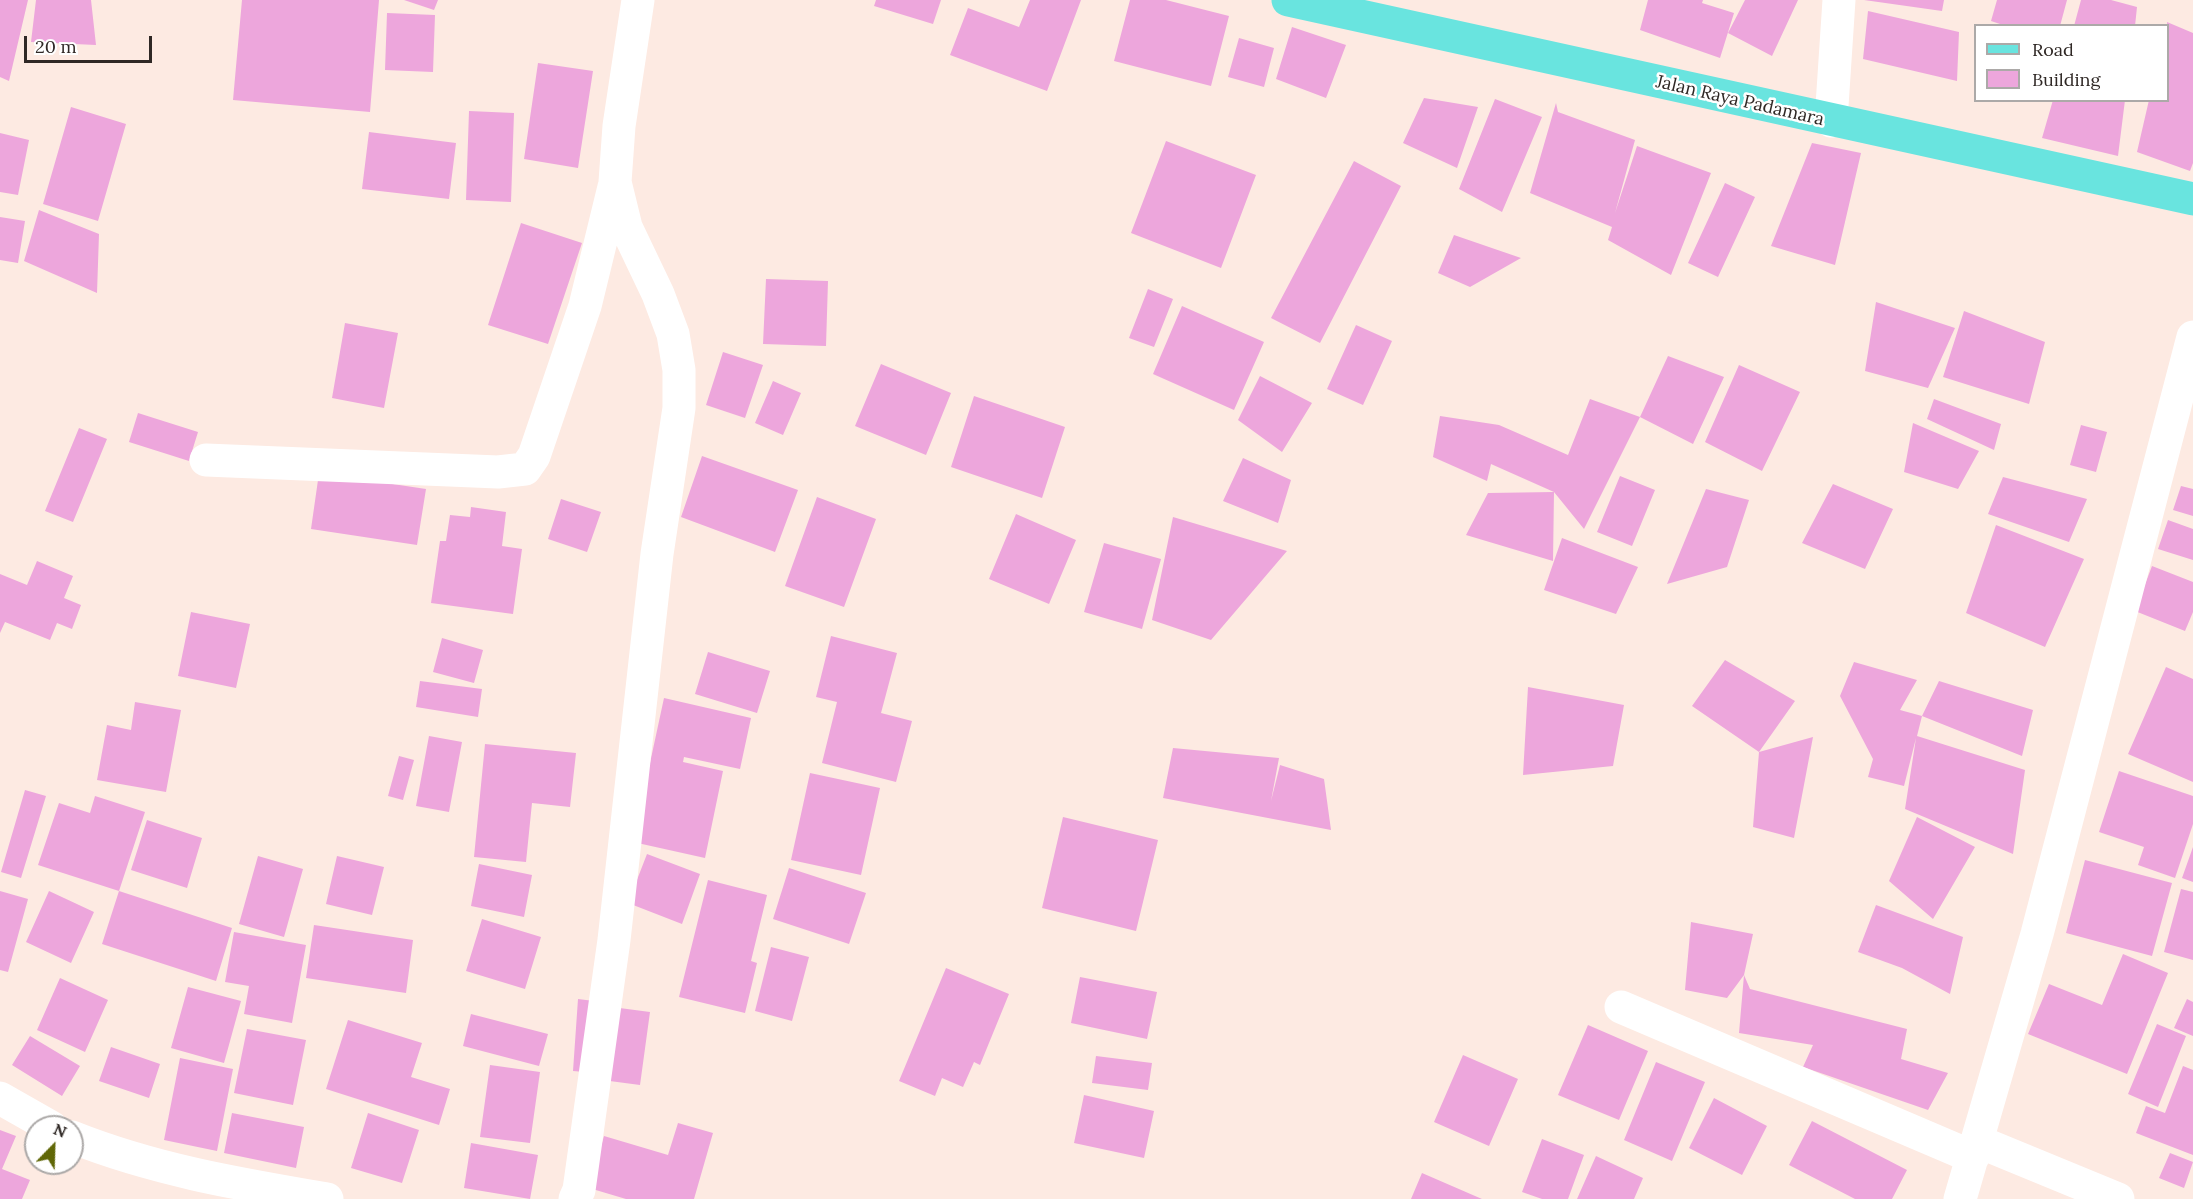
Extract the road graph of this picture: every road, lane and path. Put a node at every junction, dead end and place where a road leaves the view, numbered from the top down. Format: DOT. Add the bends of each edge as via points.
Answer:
graph roads {
  1 [pos="638,0"];
  2 [pos="1288,0"];
  3 [pos="1839,0"];
  4 [pos="1831,121"];
  5 [pos="615,182"];
  6 [pos="2193,199"];
  7 [pos="2193,337"];
  8 [pos="206,460"];
  9 [pos="1621,1007"];
  10 [pos="0,1098"];
  11 [pos="30,1115"];
  12 [pos="84,1141"];
  13 [pos="1975,1149"];
  14 [pos="327,1199"];
  15 [pos="574,1199"];
  16 [pos="1960,1199"];
  17 [pos="2118,1199"];
  1 -- 5 [label="street" via="619,126"];
  2 -- 4 [label="main road, Jalan Raya Padamara"];
  3 -- 4 [label="street"];
  4 -- 6 [label="main road, Jalan Raya Padamara"];
  5 -- 8 [label="street" via="585,306 534,456 525,469 498,472"];
  5 -- 15 [label="street" via="626,227 673,334 679,370 679,408 657,554 596,1081 579,1190"];
  7 -- 13 [label="street" via="2037,934"];
  9 -- 13 [label="street"];
  10 -- 11 [label="street"];
  12 -- 14 [label="street" via="158,1167"];
  13 -- 16 [label="street"];
  13 -- 17 [label="street"];
}
